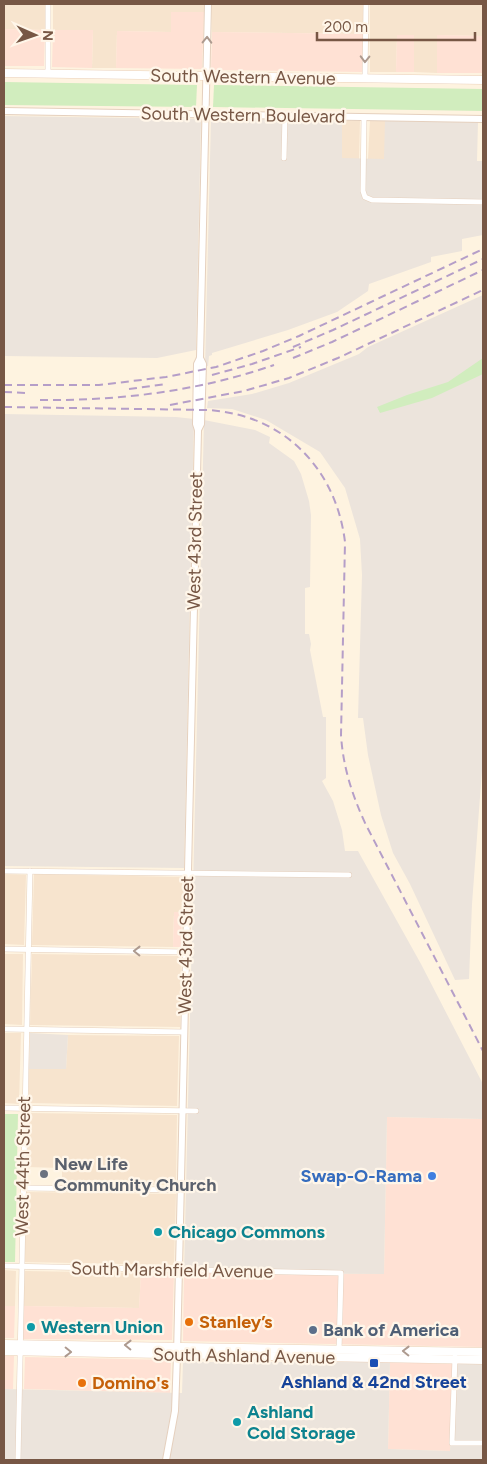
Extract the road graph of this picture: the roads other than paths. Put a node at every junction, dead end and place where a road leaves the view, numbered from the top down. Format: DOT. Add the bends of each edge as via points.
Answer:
graph roads {
  1 [pos="48,4"];
  2 [pos="208,4"];
  3 [pos="366,4"];
  4 [pos="4,73"];
  5 [pos="48,74"];
  6 [pos="206,76"];
  7 [pos="365,78"];
  8 [pos="483,80"];
  9 [pos="4,110"];
  10 [pos="206,114"];
  11 [pos="285,115"];
  12 [pos="364,117"];
  13 [pos="483,119"];
  14 [pos="284,158"];
  15 [pos="483,202"];
  16 [pos="4,871"];
  17 [pos="30,871"];
  18 [pos="188,874"];
  19 [pos="349,875"];
  20 [pos="4,950"];
  21 [pos="28,950"];
  22 [pos="186,952"];
  23 [pos="4,1029"];
  24 [pos="26,1029"];
  25 [pos="184,1032"];
  26 [pos="4,1108"];
  27 [pos="25,1108"];
  28 [pos="182,1111"];
  29 [pos="196,1111"];
  30 [pos="23,1188"];
  31 [pos="181,1190"];
  32 [pos="4,1266"];
  33 [pos="21,1267"];
  34 [pos="179,1269"];
  35 [pos="4,1344"];
  36 [pos="20,1348"];
  37 [pos="177,1350"];
  38 [pos="4,1351"];
  39 [pos="483,1352"];
  40 [pos="339,1353"];
  41 [pos="455,1356"];
  42 [pos="483,1360"];
  43 [pos="483,1443"];
  44 [pos="18,1460"];
  45 [pos="166,1460"];
  1 -- 5 [label="street"];
  6 -- 2 [label="street, West 43rd Street, one-way"];
  3 -- 7 [label="street, one-way"];
  4 -- 5 [label="main road, South Western Avenue"];
  5 -- 6 [label="main road, South Western Avenue"];
  6 -- 7 [label="main road, South Western Avenue"];
  6 -- 10 [label="street, West 43rd Street"];
  7 -- 8 [label="main road, South Western Avenue"];
  9 -- 10 [label="street, South Western Boulevard"];
  10 -- 11 [label="street, South Western Boulevard"];
  10 -- 18 [label="street, West 43rd Street" via="200,358 203,364 201,424 198,430"];
  11 -- 12 [label="street, South Western Boulevard"];
  11 -- 14 [label="street"];
  12 -- 13 [label="street, South Western Boulevard"];
  12 -- 15 [label="street" via="362,191 365,197 372,200"];
  16 -- 17 [label="street"];
  17 -- 18 [label="street"];
  17 -- 21 [label="street, West 44th Street"];
  18 -- 19 [label="street"];
  18 -- 22 [label="street, West 43rd Street"];
  20 -- 21 [label="street"];
  22 -- 21 [label="street, one-way"];
  21 -- 24 [label="street, West 44th Street"];
  22 -- 25 [label="street, West 43rd Street"];
  23 -- 24 [label="street"];
  24 -- 25 [label="street"];
  24 -- 27 [label="street, West 44th Street"];
  25 -- 28 [label="street, West 43rd Street"];
  26 -- 27 [label="street"];
  27 -- 28 [label="street"];
  27 -- 30 [label="street, West 44th Street"];
  28 -- 29 [label="street"];
  28 -- 31 [label="street, West 43rd Street"];
  30 -- 31 [label="street"];
  30 -- 33 [label="street, West 44th Street"];
  31 -- 34 [label="street, West 43rd Street"];
  32 -- 33 [label="street, South Marshfield Avenue"];
  33 -- 34 [label="street, South Marshfield Avenue"];
  33 -- 36 [label="street, West 44th Street"];
  34 -- 37 [label="street, West 43rd Street"];
  34 -- 40 [label="street, South Marshfield Avenue" via="341,1273"];
  35 -- 36 [label="main road, South Ashland Avenue"];
  36 -- 37 [label="main road, South Ashland Avenue"];
  36 -- 38 [label="main road, South Ashland Avenue"];
  36 -- 44 [label="street, West 44th Street"];
  37 -- 40 [label="main road, South Ashland Avenue"];
  37 -- 45 [label="street, West 43rd Street" via="175,1411"];
  39 -- 41 [label="main road, South Ashland Avenue"];
  40 -- 41 [label="main road, South Ashland Avenue"];
  41 -- 42 [label="main road, South Ashland Avenue"];
  41 -- 43 [label="street" via="452,1442"];
}
